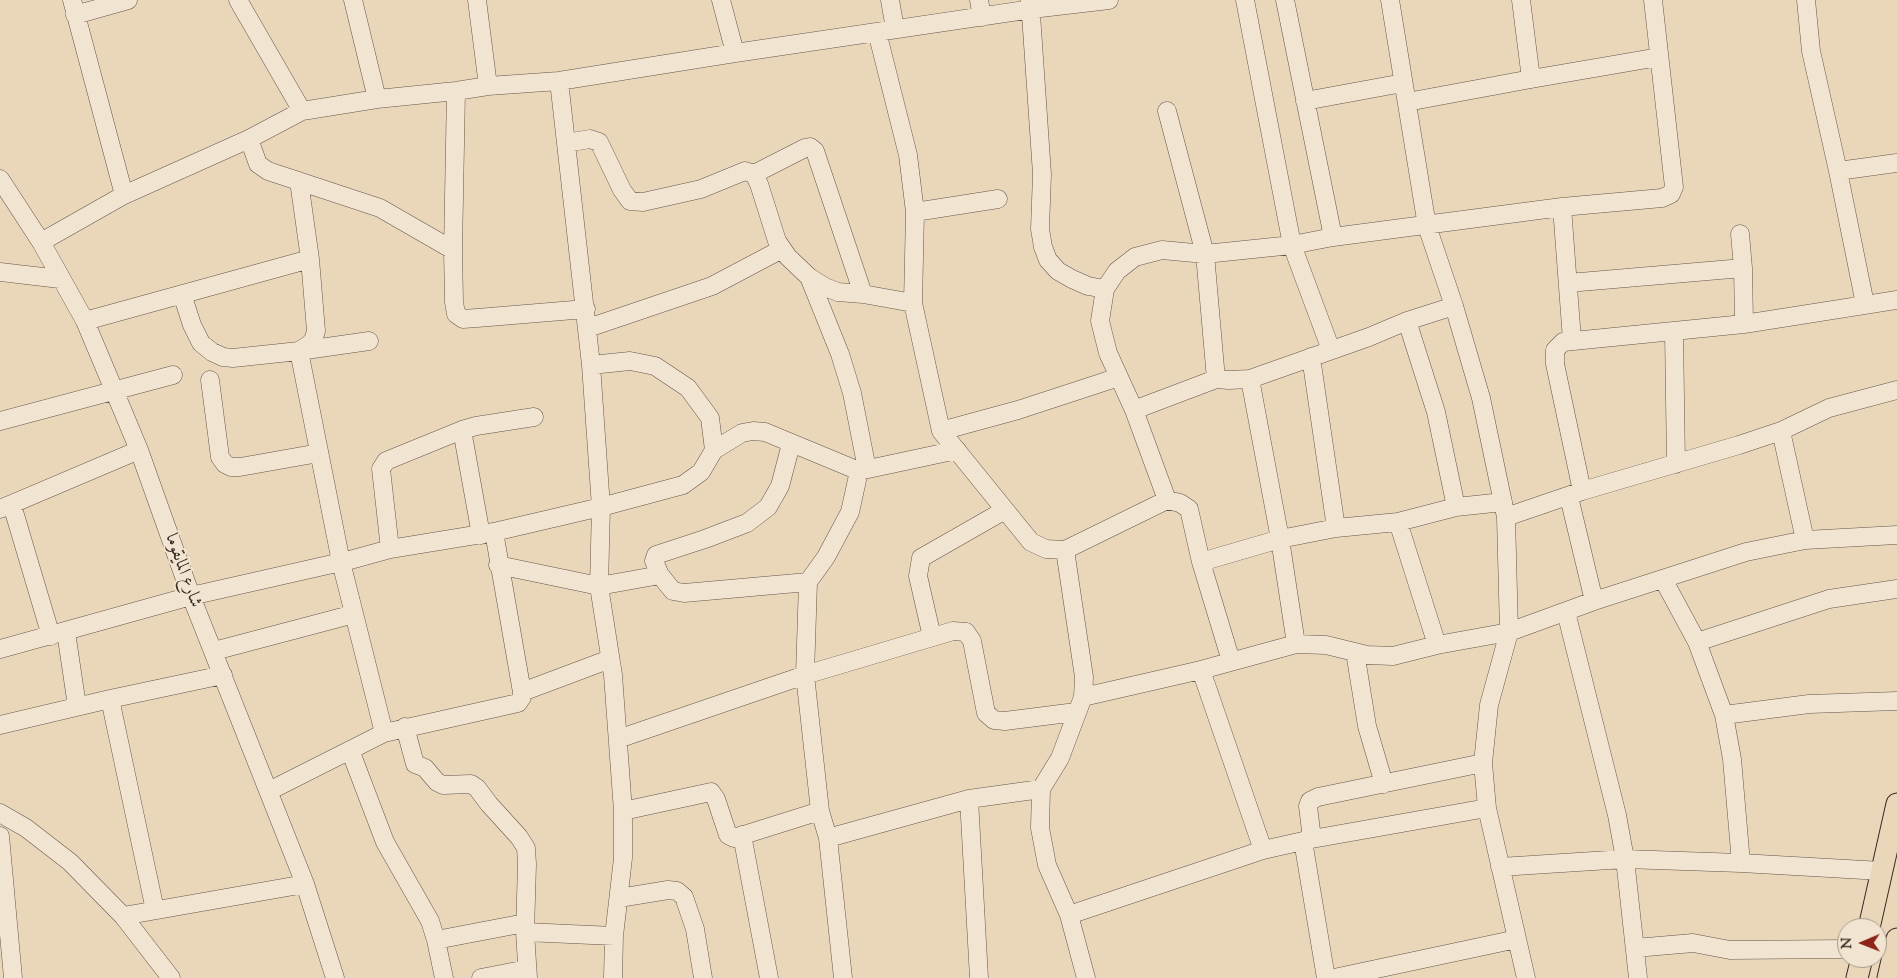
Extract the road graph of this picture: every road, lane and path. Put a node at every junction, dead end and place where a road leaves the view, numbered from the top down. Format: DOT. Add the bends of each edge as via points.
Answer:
graph roads {
  1 [pos="128,0"];
  2 [pos="238,0"];
  3 [pos="353,0"];
  4 [pos="477,0"];
  5 [pos="721,0"];
  6 [pos="890,0"];
  7 [pos="979,0"];
  8 [pos="1109,0"];
  9 [pos="1245,0"];
  10 [pos="1285,0"];
  11 [pos="1390,0"];
  12 [pos="1521,0"];
  13 [pos="1653,0"];
  14 [pos="1806,0"];
  15 [pos="1031,5"];
  16 [pos="73,7"];
  17 [pos="982,18"];
  18 [pos="895,29"];
  19 [pos="877,32"];
  20 [pos="735,53"];
  21 [pos="1659,57"];
  22 [pos="1531,78"];
  23 [pos="559,81"];
  24 [pos="1404,83"];
  25 [pos="488,86"];
  26 [pos="456,91"];
  27 [pos="377,99"];
  28 [pos="1305,101"];
  29 [pos="1407,102"];
  30 [pos="1167,111"];
  31 [pos="302,112"];
  32 [pos="249,139"];
  33 [pos="566,143"];
  34 [pos="1897,163"];
  35 [pos="1838,171"];
  36 [pos="754,174"];
  37 [pos="0,179"];
  38 [pos="299,181"];
  39 [pos="124,195"];
  40 [pos="998,199"];
  41 [pos="1562,207"];
  42 [pos="916,212"];
  43 [pos="1426,226"];
  44 [pos="1740,234"];
  45 [pos="1333,237"];
  46 [pos="41,242"];
  47 [pos="1292,245"];
  48 [pos="782,249"];
  49 [pos="453,250"];
  50 [pos="1205,254"];
  51 [pos="310,259"];
  52 [pos="1743,268"];
  53 [pos="0,272"];
  54 [pos="809,277"];
  55 [pos="60,279"];
  56 [pos="1568,284"];
  57 [pos="1105,289"];
  58 [pos="182,294"];
  59 [pos="863,294"];
  60 [pos="1897,300"];
  61 [pos="913,303"];
  62 [pos="1865,304"];
  63 [pos="1454,306"];
  64 [pos="586,309"];
  65 [pos="85,321"];
  66 [pos="1407,321"];
  67 [pos="1744,324"];
  68 [pos="588,328"];
  69 [pos="1674,332"];
  70 [pos="1572,340"];
  71 [pos="369,341"];
  72 [pos="1331,350"];
  73 [pos="299,351"];
  74 [pos="1311,358"];
  75 [pos="591,365"];
  76 [pos="173,375"];
  77 [pos="1119,377"];
  78 [pos="1216,379"];
  79 [pos="1250,379"];
  80 [pos="210,380"];
  81 [pos="114,390"];
  82 [pos="1897,390"];
  83 [pos="1134,410"];
  84 [pos="534,418"];
  85 [pos="0,421"];
  86 [pos="462,430"];
  87 [pos="941,431"];
  88 [pos="1780,431"];
  89 [pos="791,444"];
  90 [pos="139,450"];
  91 [pos="714,450"];
  92 [pos="957,450"];
  93 [pos="319,453"];
  94 [pos="1676,464"];
  95 [pos="863,470"];
  96 [pos="1576,494"];
  97 [pos="1167,500"];
  98 [pos="6,507"];
  99 [pos="601,507"];
  100 [pos="1456,507"];
  101 [pos="1504,509"];
  102 [pos="1005,510"];
  103 [pos="1398,522"];
  104 [pos="1336,528"];
  105 [pos="487,533"];
  106 [pos="1897,535"];
  107 [pos="1280,539"];
  108 [pos="1805,540"];
  109 [pos="390,549"];
  110 [pos="1066,550"];
  111 [pos="341,562"];
  112 [pos="1201,562"];
  113 [pos="498,565"];
  114 [pos="660,575"];
  115 [pos="1663,578"];
  116 [pos="808,582"];
  117 [pos="599,586"];
  118 [pos="1897,589"];
  119 [pos="190,596"];
  120 [pos="1594,601"];
  121 [pos="1566,612"];
  122 [pos="354,614"];
  123 [pos="1509,632"];
  124 [pos="58,634"];
  125 [pos="932,637"];
  126 [pos="1697,642"];
  127 [pos="1296,644"];
  128 [pos="1437,645"];
  129 [pos="0,649"];
  130 [pos="214,651"];
  131 [pos="1355,652"];
  132 [pos="610,659"];
  133 [pos="1231,661"];
  134 [pos="1200,670"];
  135 [pos="223,675"];
  136 [pos="805,675"];
  137 [pos="522,692"];
  138 [pos="110,700"];
  139 [pos="1897,701"];
  140 [pos="1080,705"];
  141 [pos="77,706"];
  142 [pos="1724,715"];
  143 [pos="0,725"];
  144 [pos="405,728"];
  145 [pos="384,734"];
  146 [pos="618,739"];
  147 [pos="350,750"];
  148 [pos="1483,763"];
  149 [pos="1384,784"];
  150 [pos="1041,789"];
  151 [pos="269,791"];
  152 [pos="969,799"];
  153 [pos="1897,804"];
  154 [pos="1487,808"];
  155 [pos="624,811"];
  156 [pos="820,811"];
  157 [pos="0,813"];
  158 [pos="742,835"];
  159 [pos="0,836"];
  160 [pos="828,838"];
  161 [pos="1307,840"];
  162 [pos="1262,850"];
  163 [pos="1625,859"];
  164 [pos="1741,862"];
  165 [pos="1500,867"];
  166 [pos="1882,871"];
  167 [pos="305,884"];
  168 [pos="619,898"];
  169 [pos="155,910"];
  170 [pos="1069,915"];
  171 [pos="123,916"];
  172 [pos="1871,918"];
  173 [pos="525,928"];
  174 [pos="614,936"];
  175 [pos="1897,939"];
  176 [pos="436,940"];
  177 [pos="1518,940"];
  178 [pos="1635,948"];
  179 [pos="1837,949"];
  180 [pos="1408,970"];
  181 [pos="528,974"];
  182 [pos="13,978"];
  183 [pos="171,978"];
  184 [pos="335,978"];
  185 [pos="444,978"];
  186 [pos="481,978"];
  187 [pos="613,978"];
  188 [pos="703,978"];
  189 [pos="769,978"];
  190 [pos="843,978"];
  191 [pos="979,978"];
  192 [pos="1086,978"];
  193 [pos="1326,978"];
  194 [pos="1334,978"];
  195 [pos="1526,978"];
  196 [pos="1638,978"];
  197 [pos="1888,978"];
  1 -- 16 [label="street"];
  2 -- 31 [label="street"];
  3 -- 27 [label="street"];
  4 -- 25 [label="street"];
  5 -- 20 [label="street"];
  6 -- 18 [label="street"];
  7 -- 17 [label="street"];
  8 -- 15 [label="street"];
  9 -- 47 [label="street"];
  10 -- 28 [label="street"];
  11 -- 24 [label="street"];
  12 -- 22 [label="street"];
  13 -- 21 [label="street"];
  14 -- 35 [label="street" via="1811,51"];
  15 -- 17 [label="street"];
  15 -- 57 [label="street" via="1042,174 1040,229 1044,247 1048,260 1058,271 1088,286"];
  16 -- 39 [label="street"];
  17 -- 18 [label="street"];
  18 -- 19 [label="street"];
  19 -- 20 [label="street"];
  19 -- 42 [label="street" via="908,155"];
  20 -- 23 [label="street"];
  21 -- 22 [label="street"];
  21 -- 41 [label="street" via="1674,187 1671,194 1662,198"];
  22 -- 29 [label="street"];
  23 -- 25 [label="street"];
  23 -- 33 [label="street"];
  24 -- 28 [label="street"];
  24 -- 29 [label="street"];
  25 -- 26 [label="street"];
  26 -- 27 [label="street"];
  26 -- 49 [label="street"];
  27 -- 31 [label="street"];
  28 -- 45 [label="street"];
  29 -- 43 [label="street"];
  30 -- 50 [label="street"];
  31 -- 32 [label="street"];
  32 -- 38 [label="street" via="258,164 268,171"];
  32 -- 39 [label="street"];
  33 -- 36 [label="street" via="590,139 599,142 630,201 643,202 701,190 745,171"];
  33 -- 64 [label="street"];
  34 -- 35 [label="street"];
  35 -- 62 [label="street"];
  36 -- 48 [label="street"];
  36 -- 59 [label="street" via="805,148 815,151"];
  37 -- 46 [label="street, شارع المايقوما"];
  38 -- 49 [label="street" via="380,208"];
  38 -- 51 [label="street"];
  39 -- 46 [label="street"];
  40 -- 42 [label="street"];
  41 -- 43 [label="street"];
  41 -- 56 [label="street"];
  42 -- 61 [label="street"];
  43 -- 45 [label="street"];
  43 -- 63 [label="street"];
  44 -- 52 [label="street"];
  45 -- 47 [label="street"];
  46 -- 55 [label="street, شارع المايقوما"];
  47 -- 50 [label="street"];
  47 -- 72 [label="street"];
  48 -- 54 [label="street"];
  48 -- 68 [label="street" via="712,286"];
  49 -- 64 [label="street" via="454,302 456,314 463,318"];
  50 -- 57 [label="street" via="1162,250 1136,257 1117,271"];
  50 -- 78 [label="street"];
  51 -- 58 [label="street"];
  51 -- 73 [label="street" via="316,331 313,341"];
  52 -- 56 [label="street"];
  52 -- 67 [label="street"];
  53 -- 55 [label="street"];
  54 -- 59 [label="street" via="838,292"];
  54 -- 95 [label="street" via="852,393"];
  55 -- 65 [label="street, شارع المايقوما"];
  56 -- 70 [label="street"];
  57 -- 77 [label="street" via="1100,321"];
  58 -- 65 [label="street"];
  58 -- 73 [label="street" via="201,342 212,352 233,358"];
  59 -- 61 [label="street"];
  60 -- 62 [label="street"];
  61 -- 87 [label="street"];
  62 -- 67 [label="street"];
  63 -- 66 [label="street"];
  63 -- 101 [label="street" via="1481,398"];
  64 -- 68 [label="street"];
  65 -- 81 [label="street, شارع المايقوما"];
  66 -- 72 [label="street"];
  66 -- 100 [label="street" via="1436,412"];
  67 -- 69 [label="street"];
  68 -- 75 [label="street"];
  69 -- 70 [label="street"];
  69 -- 94 [label="street"];
  70 -- 96 [label="street" via="1563,342 1555,350 1555,364"];
  71 -- 73 [label="street"];
  72 -- 74 [label="street"];
  73 -- 93 [label="street"];
  74 -- 79 [label="street"];
  74 -- 104 [label="street"];
  75 -- 91 [label="street" via="630,361 655,366 688,388 710,418"];
  75 -- 99 [label="street"];
  76 -- 81 [label="street"];
  77 -- 83 [label="street"];
  77 -- 87 [label="street"];
  78 -- 79 [label="street"];
  78 -- 83 [label="street"];
  79 -- 107 [label="street"];
  80 -- 93 [label="street" via="220,457 225,464 240,467"];
  81 -- 85 [label="street"];
  81 -- 90 [label="street, شارع المايقوما"];
  82 -- 88 [label="street" via="1829,408"];
  83 -- 97 [label="street"];
  84 -- 86 [label="street"];
  86 -- 105 [label="street"];
  86 -- 109 [label="street" via="386,461 381,469"];
  87 -- 92 [label="street"];
  88 -- 94 [label="street"];
  88 -- 108 [label="street"];
  89 -- 91 [label="street" via="764,432 753,431 742,433"];
  89 -- 95 [label="street"];
  89 -- 114 [label="street" via="780,486 768,507 747,523 656,555 654,561"];
  90 -- 98 [label="street"];
  90 -- 119 [label="street, شارع المايقوما"];
  91 -- 99 [label="street" via="701,472 683,485"];
  92 -- 95 [label="street"];
  92 -- 102 [label="street"];
  93 -- 111 [label="street"];
  94 -- 96 [label="street"];
  95 -- 116 [label="street" via="850,512"];
  96 -- 101 [label="street"];
  96 -- 120 [label="street"];
  97 -- 110 [label="street"];
  97 -- 112 [label="street" via="1189,509"];
  98 -- 124 [label="street"];
  99 -- 105 [label="street"];
  99 -- 117 [label="street"];
  100 -- 101 [label="street"];
  100 -- 103 [label="street"];
  101 -- 123 [label="street"];
  102 -- 110 [label="street" via="1031,542 1046,549"];
  102 -- 125 [label="street" via="921,558 918,576"];
  103 -- 104 [label="street"];
  103 -- 128 [label="street"];
  104 -- 107 [label="street"];
  105 -- 109 [label="street"];
  105 -- 113 [label="street"];
  106 -- 108 [label="street"];
  107 -- 112 [label="street"];
  107 -- 127 [label="street"];
  108 -- 115 [label="street" via="1746,552"];
  109 -- 111 [label="street"];
  110 -- 140 [label="street" via="1084,677"];
  111 -- 119 [label="street"];
  111 -- 122 [label="street"];
  112 -- 133 [label="street"];
  113 -- 117 [label="street"];
  113 -- 137 [label="street"];
  114 -- 116 [label="street" via="673,591 684,593"];
  114 -- 117 [label="street"];
  115 -- 120 [label="street"];
  115 -- 126 [label="street"];
  116 -- 136 [label="street"];
  117 -- 132 [label="street"];
  118 -- 126 [label="street" via="1828,599"];
  119 -- 124 [label="street"];
  119 -- 130 [label="street, شارع المايقوما"];
  120 -- 121 [label="street"];
  121 -- 123 [label="street"];
  121 -- 163 [label="street"];
  122 -- 130 [label="street"];
  122 -- 145 [label="street"];
  123 -- 128 [label="street"];
  123 -- 148 [label="street" via="1489,704"];
  124 -- 129 [label="street"];
  124 -- 141 [label="street"];
  125 -- 136 [label="street"];
  125 -- 140 [label="street" via="953,631 966,632 972,641 986,713 994,720 1005,721"];
  126 -- 142 [label="street"];
  127 -- 131 [label="street" via="1326,645"];
  127 -- 133 [label="street"];
  128 -- 131 [label="street" via="1393,656"];
  130 -- 135 [label="street, شارع المايقوما"];
  131 -- 149 [label="street" via="1367,726"];
  132 -- 137 [label="street"];
  132 -- 146 [label="street"];
  133 -- 134 [label="street"];
  134 -- 140 [label="street"];
  134 -- 162 [label="street"];
  135 -- 138 [label="street"];
  135 -- 151 [label="street, شارع المايقوما"];
  136 -- 146 [label="street"];
  136 -- 156 [label="street"];
  137 -- 144 [label="street" via="518,703"];
  138 -- 141 [label="street"];
  138 -- 169 [label="street"];
  139 -- 142 [label="street" via="1809,704"];
  140 -- 150 [label="street" via="1060,758"];
  141 -- 143 [label="street"];
  142 -- 164 [label="street" via="1732,759"];
  144 -- 145 [label="street"];
  144 -- 173 [label="street" via="415,764 425,768 443,786 471,784 477,788 526,848"];
  145 -- 147 [label="street"];
  146 -- 155 [label="street"];
  147 -- 151 [label="street"];
  147 -- 176 [label="street" via="385,842 430,921"];
  148 -- 149 [label="street"];
  148 -- 154 [label="street"];
  149 -- 161 [label="street" via="1310,801"];
  150 -- 152 [label="street"];
  150 -- 170 [label="street" via="1040,828 1047,865"];
  151 -- 167 [label="street, شارع المايقوما"];
  152 -- 160 [label="street"];
  152 -- 191 [label="street"];
  153 -- 166 [label="main road"];
  154 -- 161 [label="street"];
  154 -- 165 [label="street"];
  155 -- 158 [label="street" via="710,792 716,798 728,835 734,838"];
  155 -- 168 [label="street"];
  156 -- 158 [label="street"];
  156 -- 160 [label="street"];
  157 -- 171 [label="street" via="26,828 70,862"];
  158 -- 189 [label="street"];
  159 -- 182 [label="street"];
  160 -- 190 [label="street"];
  161 -- 162 [label="street"];
  161 -- 193 [label="street"];
  162 -- 170 [label="street"];
  163 -- 164 [label="street"];
  163 -- 165 [label="street"];
  163 -- 178 [label="street"];
  164 -- 166 [label="street"];
  165 -- 177 [label="street"];
  166 -- 172 [label="main road"];
  167 -- 169 [label="street"];
  167 -- 184 [label="street, شارع المايقوما"];
  168 -- 174 [label="street"];
  168 -- 188 [label="street" via="668,890 677,891 684,897 695,929"];
  169 -- 171 [label="street"];
  170 -- 192 [label="street"];
  171 -- 183 [label="street"];
  173 -- 174 [label="street"];
  173 -- 176 [label="street"];
  173 -- 181 [label="street"];
  174 -- 187 [label="street"];
  175 -- 197 [label="main road"];
  176 -- 185 [label="street"];
  177 -- 180 [label="street"];
  177 -- 195 [label="street"];
  178 -- 179 [label="street" via="1693,943 1730,950"];
  178 -- 196 [label="street"];
  180 -- 194 [label="street"];
  181 -- 186 [label="street"];
}
